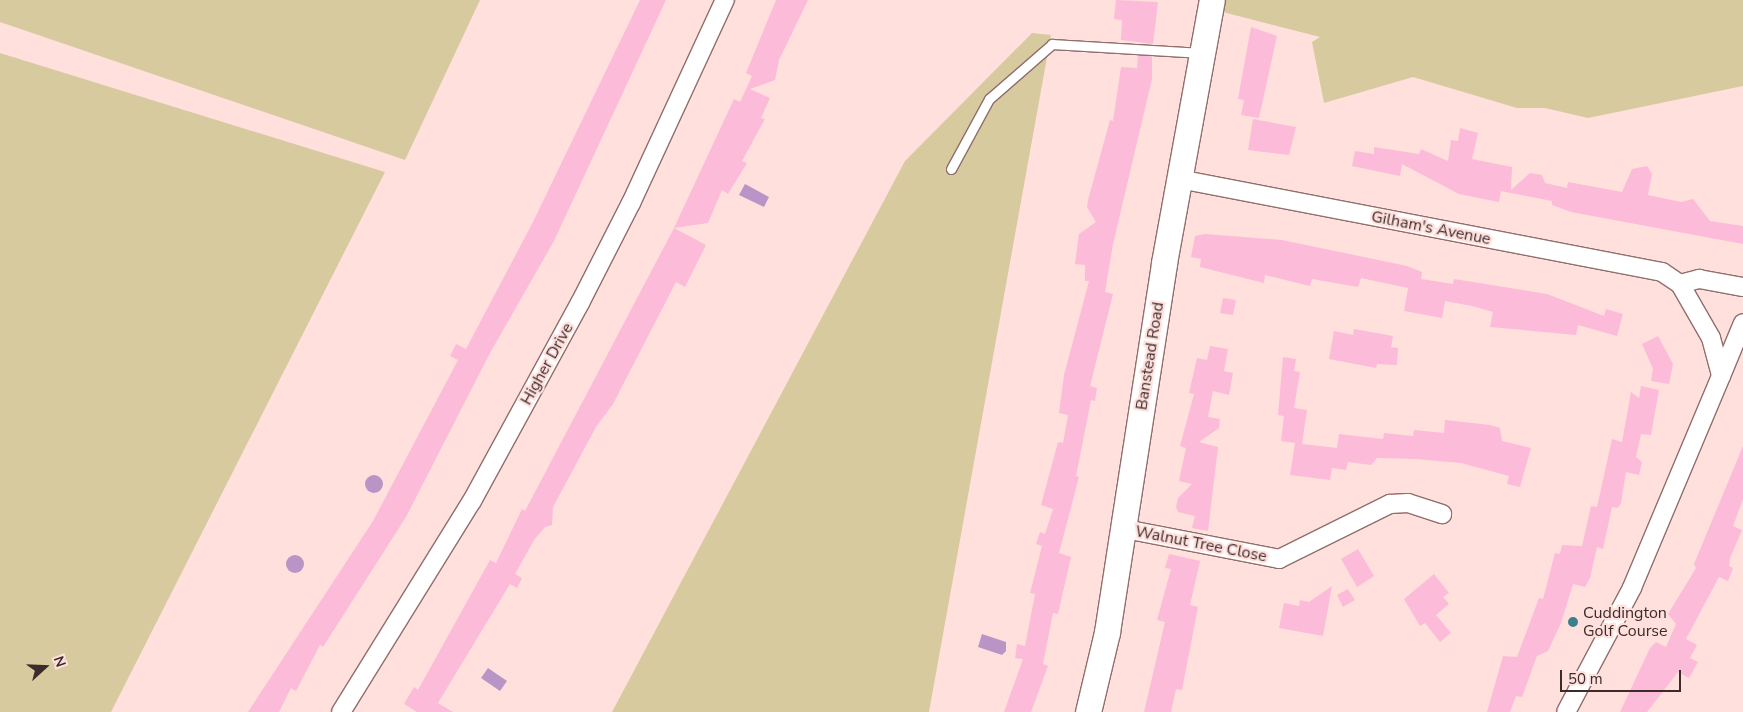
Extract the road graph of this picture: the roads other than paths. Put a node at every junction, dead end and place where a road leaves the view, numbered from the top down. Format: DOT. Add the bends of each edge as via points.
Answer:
graph roads {
  1 [pos="724,0"];
  2 [pos="1212,0"];
  3 [pos="1202,53"];
  4 [pos="951,169"];
  5 [pos="1179,179"];
  6 [pos="1680,284"];
  7 [pos="1743,287"];
  8 [pos="1743,323"];
  9 [pos="1721,376"];
  10 [pos="1442,514"];
  11 [pos="1124,529"];
  12 [pos="341,712"];
  13 [pos="1088,712"];
  14 [pos="1566,712"];
  1 -- 12 [label="street, Higher Drive" via="631,203 571,320 472,500"];
  2 -- 3 [label="street, Banstead Road"];
  3 -- 4 [label="lane" via="1052,44 989,99"];
  3 -- 5 [label="street, Banstead Road"];
  5 -- 6 [label="street, Gilham's Avenue" via="1662,272"];
  5 -- 11 [label="street, Banstead Road"];
  6 -- 7 [label="street" via="1699,279"];
  6 -- 9 [label="street, Gilham's Avenue" via="1712,338"];
  8 -- 9 [label="street"];
  9 -- 14 [label="street" via="1632,588"];
  10 -- 11 [label="street, Walnut Tree Close" via="1408,503 1390,504 1279,559"];
  11 -- 13 [label="street, Banstead Road"];
}
